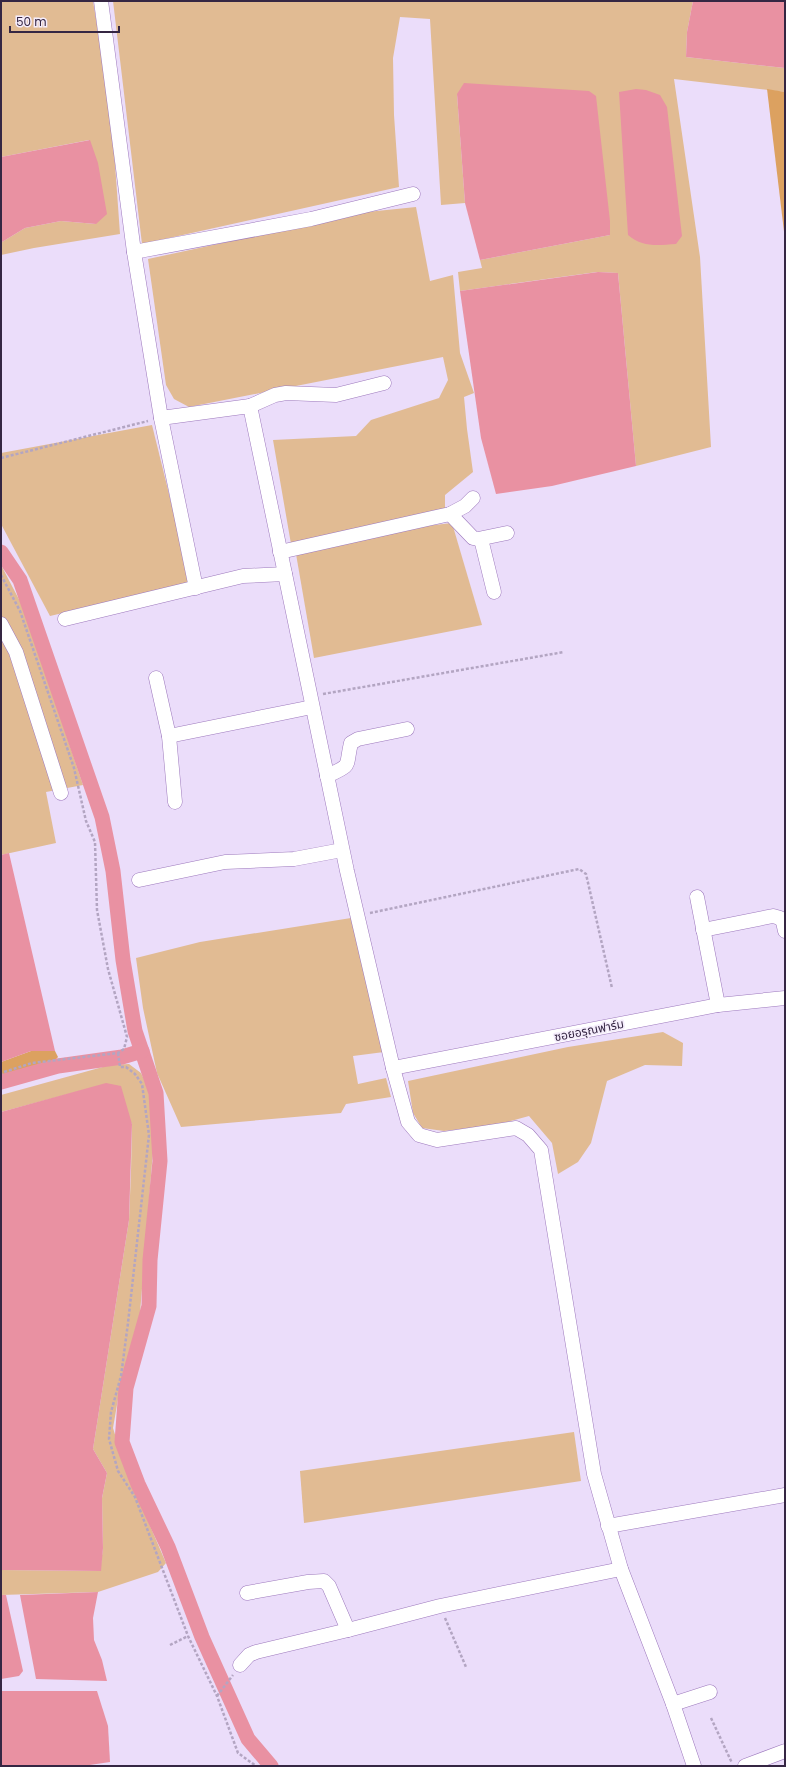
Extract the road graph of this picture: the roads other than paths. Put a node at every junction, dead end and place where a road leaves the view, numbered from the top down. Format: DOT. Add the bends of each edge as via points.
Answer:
graph roads {
  1 [pos="101,1"];
  2 [pos="413,194"];
  3 [pos="134,252"];
  4 [pos="384,383"];
  5 [pos="250,406"];
  6 [pos="161,418"];
  7 [pos="473,498"];
  8 [pos="450,514"];
  9 [pos="507,533"];
  10 [pos="481,539"];
  11 [pos="280,552"];
  12 [pos="285,574"];
  13 [pos="196,588"];
  14 [pos="494,592"];
  15 [pos="65,619"];
  16 [pos="1,624"];
  17 [pos="156,678"];
  18 [pos="311,702"];
  19 [pos="408,729"];
  20 [pos="169,736"];
  21 [pos="327,776"];
  22 [pos="61,793"];
  23 [pos="175,802"];
  24 [pos="342,850"];
  25 [pos="139,880"];
  26 [pos="697,897"];
  27 [pos="703,930"];
  28 [pos="785,931"];
  29 [pos="785,998"];
  30 [pos="718,1005"];
  31 [pos="393,1068"];
  32 [pos="785,1495"];
  33 [pos="608,1526"];
  34 [pos="621,1569"];
  35 [pos="247,1593"];
  36 [pos="348,1630"];
  37 [pos="240,1665"];
  38 [pos="710,1692"];
  39 [pos="673,1704"];
  40 [pos="785,1751"];
  41 [pos="694,1766"];
  42 [pos="745,1766"];
  1 -- 3 [label="street"];
  2 -- 3 [label="street" via="311,219"];
  3 -- 6 [label="street"];
  4 -- 5 [label="street" via="336,395 286,393"];
  5 -- 6 [label="street"];
  5 -- 11 [label="street"];
  6 -- 13 [label="street"];
  7 -- 8 [label="street"];
  8 -- 10 [label="street" via="473,538"];
  8 -- 11 [label="street"];
  9 -- 10 [label="street"];
  10 -- 14 [label="street"];
  11 -- 12 [label="street"];
  12 -- 13 [label="street" via="243,576"];
  12 -- 18 [label="street"];
  13 -- 15 [label="street"];
  16 -- 22 [label="street" via="16,652"];
  17 -- 20 [label="street"];
  18 -- 20 [label="street"];
  18 -- 21 [label="street"];
  19 -- 21 [label="street" via="358,739 351,743 345,767"];
  20 -- 23 [label="street"];
  21 -- 24 [label="street"];
  24 -- 25 [label="street" via="294,860 225,862"];
  24 -- 31 [label="street"];
  26 -- 27 [label="street"];
  27 -- 28 [label="street" via="774,916 783,922"];
  27 -- 30 [label="street"];
  29 -- 30 [label="street, ซอยอรุณฟาร์ม"];
  30 -- 31 [label="street, ซอยอรุณฟาร์ม"];
  31 -- 33 [label="street" via="408,1122 419,1135 437,1140 516,1128 528,1135 541,1150 588,1446"];
  32 -- 33 [label="street"];
  33 -- 34 [label="street"];
  34 -- 36 [label="street" via="440,1606"];
  34 -- 39 [label="street"];
  35 -- 36 [label="street" via="324,1581 329,1586"];
  36 -- 37 [label="street" via="256,1652 249,1655"];
  38 -- 39 [label="street"];
  39 -- 41 [label="street"];
  40 -- 42 [label="street"];
}
